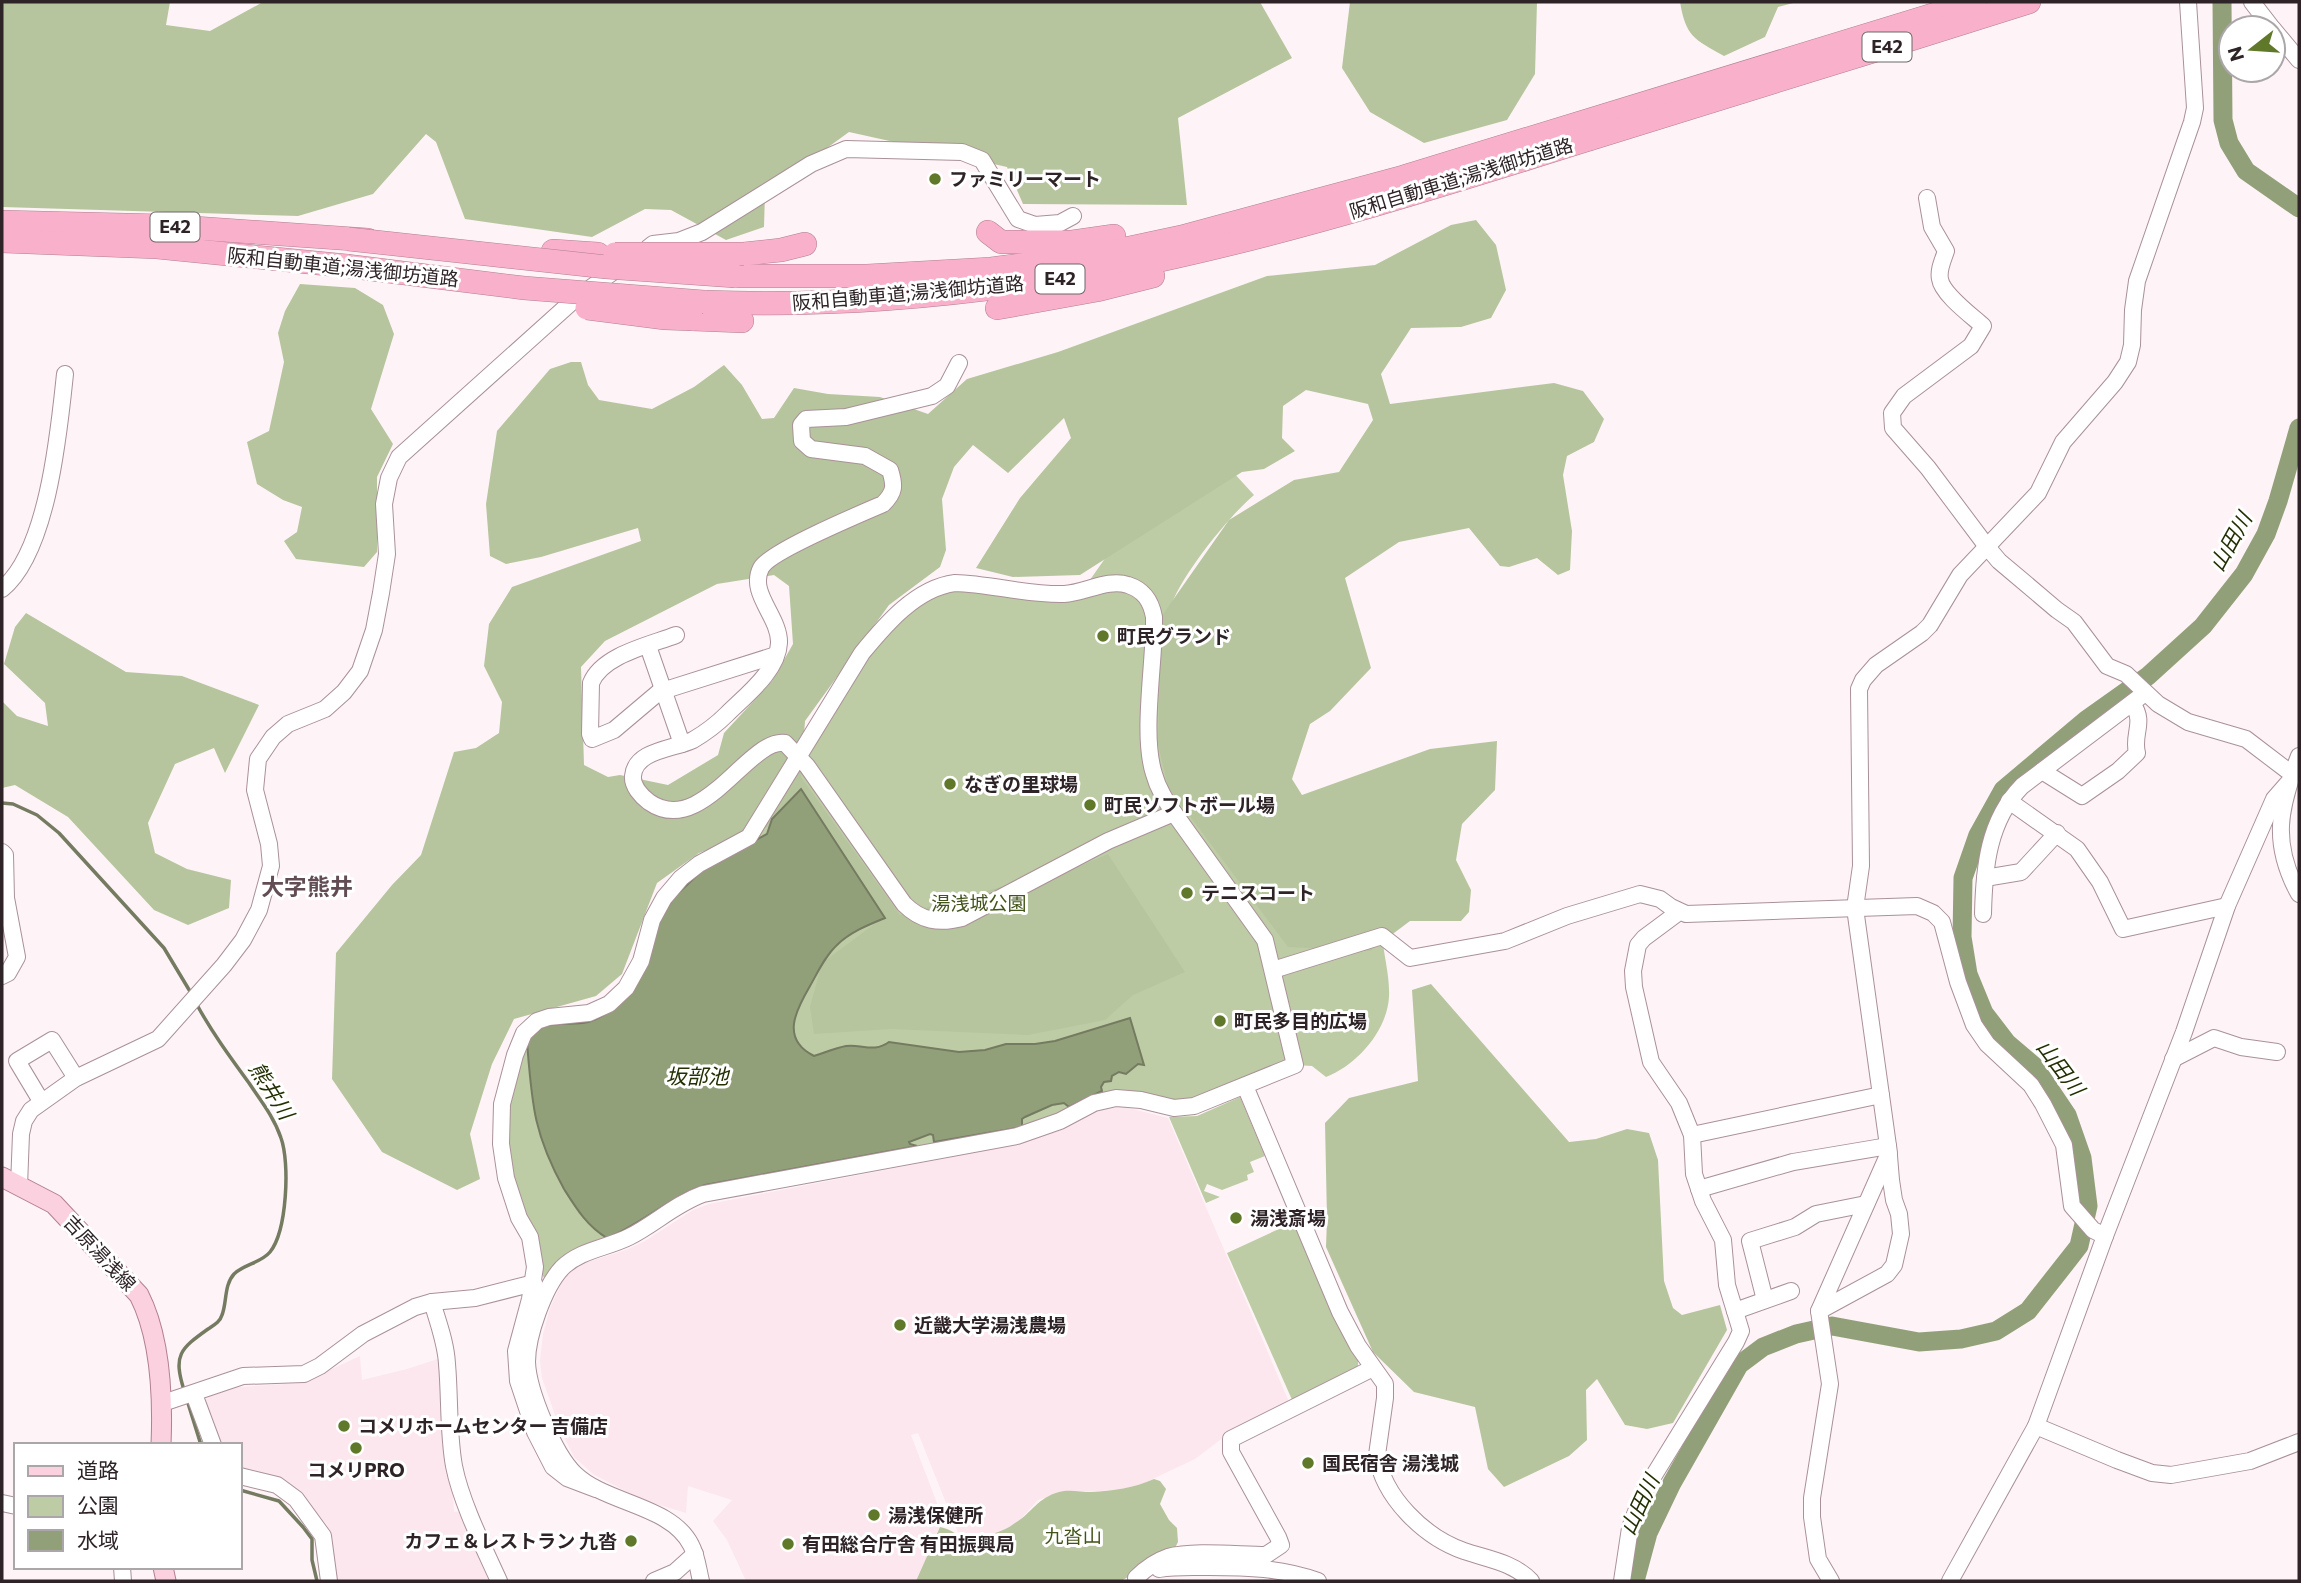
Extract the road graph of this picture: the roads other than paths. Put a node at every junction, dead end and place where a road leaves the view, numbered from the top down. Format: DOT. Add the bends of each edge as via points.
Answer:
graph roads {
  1 [pos="2029,2"];
  2 [pos="2042,2"];
  3 [pos="2188,2"];
  4 [pos="1974,6"];
  5 [pos="2287,46"];
  6 [pos="2299,60"];
  7 [pos="1405,186"];
  8 [pos="1332,197"];
  9 [pos="1927,198"];
  10 [pos="1073,216"];
  11 [pos="1315,221"];
  12 [pos="2,222"];
  13 [pos="988,232"];
  14 [pos="348,239"];
  15 [pos="2,241"];
  16 [pos="805,244"];
  17 [pos="997,308"];
  18 [pos="698,311"];
  19 [pos="742,321"];
  20 [pos="959,363"];
  21 [pos="65,374"];
  22 [pos="1988,548"];
  23 [pos="2,589"];
  24 [pos="676,635"];
  25 [pos="648,646"];
  26 [pos="776,655"];
  27 [pos="663,691"];
  28 [pos="2140,696"];
  29 [pos="682,744"];
  30 [pos="799,756"];
  31 [pos="2299,756"];
  32 [pos="2042,771"];
  33 [pos="2290,779"];
  34 [pos="2009,801"];
  35 [pos="1174,813"];
  36 [pos="2057,833"];
  37 [pos="2,852"];
  38 [pos="1984,878"];
  39 [pos="2299,894"];
  40 [pos="2227,906"];
  41 [pos="1855,908"];
  42 [pos="1679,912"];
  43 [pos="1983,914"];
  44 [pos="1273,970"];
  45 [pos="2,975"];
  46 [pos="2277,1052"];
  47 [pos="2174,1059"];
  48 [pos="76,1078"];
  49 [pos="1245,1086"];
  50 [pos="1881,1095"];
  51 [pos="41,1101"];
  52 [pos="1692,1135"];
  53 [pos="1889,1149"];
  54 [pos="10,1181"];
  55 [pos="1699,1189"];
  56 [pos="1867,1204"];
  57 [pos="2105,1236"];
  58 [pos="534,1283"];
  59 [pos="1791,1291"];
  60 [pos="1765,1300"];
  61 [pos="432,1302"];
  62 [pos="1735,1311"];
  63 [pos="1819,1313"];
  64 [pos="1373,1368"];
  65 [pos="194,1394"];
  66 [pos="163,1403"];
  67 [pos="162,1425"];
  68 [pos="2036,1426"];
  69 [pos="2299,1442"];
  70 [pos="152,1443"];
  71 [pos="161,1443"];
  72 [pos="212,1443"];
  73 [pos="242,1476"];
  74 [pos="596,1489"];
  75 [pos="695,1554"];
  76 [pos="1134,1580"];
  77 [pos="330,1581"];
  78 [pos="499,1581"];
  79 [pos="654,1581"];
  80 [pos="701,1581"];
  81 [pos="1318,1581"];
  82 [pos="1531,1581"];
  83 [pos="1622,1581"];
  84 [pos="1831,1581"];
  85 [pos="1950,1581"];
  1 -- 4 [label="highway, 阪和自動車道;湯浅御坊道路 / E42"];
  2 -- 4 [label="highway"];
  3 -- 22 [label="street" via="2195,108 2137,281 2128,362 2063,442 2038,493"];
  4 -- 7 [label="highway, 阪和自動車道;湯浅御坊道路 / E42"];
  5 -- 6 [label="street"];
  7 -- 8 [label="highway, 阪和自動車道;湯浅御坊道路 / E42"];
  7 -- 11 [label="highway, 阪和自動車道;湯浅御坊道路 / E42"];
  8 -- 13 [label="highway" via="1072,242 1001,242"];
  8 -- 14 [label="highway, 阪和自動車道;湯浅御坊道路 / E42, bridge" via="1181,237 1048,262 907,275 735,276"];
  9 -- 22 [label="street" via="1932,228 1946,251 1940,282 1983,326 1971,346 1903,396 1892,413 1893,428"];
  10 -- 48 [label="street" via="1060,223 1035,225 1018,219 982,160 962,152 846,149 811,164 702,232 653,244 575,299 398,457 384,505 387,554 381,593 360,671 325,709 288,724 258,759 255,790 271,866 259,910 243,940 158,1039"];
  11 -- 17 [label="highway" via="1150,277"];
  11 -- 18 [label="highway, 阪和自動車道;湯浅御坊道路 / E42" via="1163,259 1004,287"];
  12 -- 14 [label="highway, 阪和自動車道;湯浅御坊道路 / E42" via="166,226"];
  14 -- 16 [label="highway, bridge" via="598,254 744,254"];
  15 -- 18 [label="highway, 阪和自動車道;湯浅御坊道路 / E42, bridge" via="157,247 348,266"];
  18 -- 19 [label="highway"];
  20 -- 26 [label="street" via="947,386 932,396 846,417 806,419 801,425 802,441 811,449 865,456 890,470 895,484 883,504 762,565 757,577 759,590 777,629"];
  21 -- 23 [label="street" via="41,519 18,572"];
  22 -- 28 [label="street" via="2074,622 2107,666 2126,674"];
  22 -- 41 [label="street" via="1955,581 1930,625 1876,665 1859,689 1861,866"];
  24 -- 25 [label="street"];
  25 -- 27 [label="street"];
  25 -- 27 [label="street" via="617,657 593,678 591,737 612,732"];
  26 -- 27 [label="street"];
  26 -- 29 [label="street" via="766,673 726,715"];
  27 -- 29 [label="street"];
  28 -- 32 [label="street"];
  28 -- 32 [label="street" via="2137,753 2118,771 2082,796"];
  28 -- 33 [label="street" via="2188,722 2246,738"];
  29 -- 30 [label="street" via="645,756 635,766 634,785 660,807 676,809 702,801 774,743 785,743"];
  30 -- 35 [label="street" via="904,904 916,915 935,921 962,918"];
  30 -- 35 [label="street" via="862,653 895,617 932,590 961,584 1062,594 1127,584 1149,600 1154,617 1151,763"];
  30 -- 58 [label="street" via="749,837 699,864 664,898 652,919 634,978 619,996 589,1013 537,1021 524,1032 502,1104 501,1144 511,1198 534,1251"];
  31 -- 33 [label="street"];
  32 -- 34 [label="street"];
  33 -- 39 [label="street" via="2281,809 2280,837 2287,871"];
  33 -- 40 [label="street" via="2274,799"];
  34 -- 36 [label="street"];
  34 -- 38 [label="street" via="1995,827"];
  35 -- 44 [label="street" via="1261,933"];
  36 -- 38 [label="street" via="2021,872"];
  36 -- 40 [label="street" via="2087,862 2123,929"];
  37 -- 45 [label="street" via="17,957"];
  38 -- 43 [label="street"];
  40 -- 47 [label="street"];
  41 -- 42 [label="street"];
  41 -- 50 [label="street"];
  41 -- 57 [label="street" via="1917,906 1942,922 1974,1025 2043,1104 2064,1145 2072,1206 2093,1230"];
  42 -- 44 [label="street" via="1660,899 1640,894 1485,946 1410,958 1382,936"];
  42 -- 52 [label="street" via="1638,945 1633,971 1651,1062 1679,1103"];
  44 -- 49 [label="street" via="1295,1065"];
  46 -- 47 [label="street" via="2214,1038"];
  47 -- 57 [label="street"];
  48 -- 51 [label="street"];
  48 -- 51 [label="street" via="52,1040 17,1061"];
  49 -- 64 [label="street" via="1339,1312"];
  49 -- 74 [label="street" via="1184,1108 1128,1098 1104,1100 1017,1136 703,1194 631,1236 573,1259 548,1288 527,1362 556,1449 573,1473"];
  50 -- 52 [label="street"];
  50 -- 53 [label="street"];
  51 -- 54 [label="street" via="24,1121"];
  52 -- 55 [label="street"];
  53 -- 55 [label="street" via="1793,1162"];
  53 -- 56 [label="street"];
  53 -- 63 [label="street" via="1901,1234 1894,1265 1887,1274"];
  54 -- 66 [label="main road, 吉原湯浅線" via="54,1204 139,1295 148,1313"];
  55 -- 62 [label="street" via="1723,1240 1727,1285"];
  56 -- 60 [label="street" via="1816,1213 1794,1227 1750,1241"];
  56 -- 63 [label="street"];
  57 -- 68 [label="street"];
  58 -- 61 [label="street" via="475,1298"];
  58 -- 74 [label="street" via="516,1351 518,1381 553,1467"];
  59 -- 60 [label="street"];
  60 -- 62 [label="street"];
  61 -- 65 [label="street" via="363,1334 304,1374 243,1376"];
  61 -- 78 [label="street" via="447,1362 454,1467"];
  62 -- 83 [label="street" via="1739,1337 1636,1508"];
  63 -- 84 [label="street" via="1830,1384 1812,1517 1818,1559"];
  64 -- 76 [label="street" via="1231,1439 1231,1452 1278,1537 1278,1548 1266,1555 1168,1557"];
  64 -- 82 [label="street" via="1386,1390 1378,1464 1398,1501 1440,1540 1511,1566"];
  65 -- 66 [label="street"];
  65 -- 72 [label="street"];
  66 -- 67 [label="main road, 吉原湯浅線"];
  67 -- 70 [label="street"];
  67 -- 71 [label="main road, 吉原湯浅線"];
  68 -- 69 [label="street" via="2152,1473 2171,1475 2250,1461"];
  68 -- 85 [label="street"];
  73 -- 77 [label="street" via="277,1485 296,1499 323,1536"];
  74 -- 75 [label="street" via="667,1520 681,1531"];
  75 -- 79 [label="street" via="675,1572"];
  75 -- 80 [label="street"];
  76 -- 81 [label="street" via="1165,1568 1242,1567"];
}
